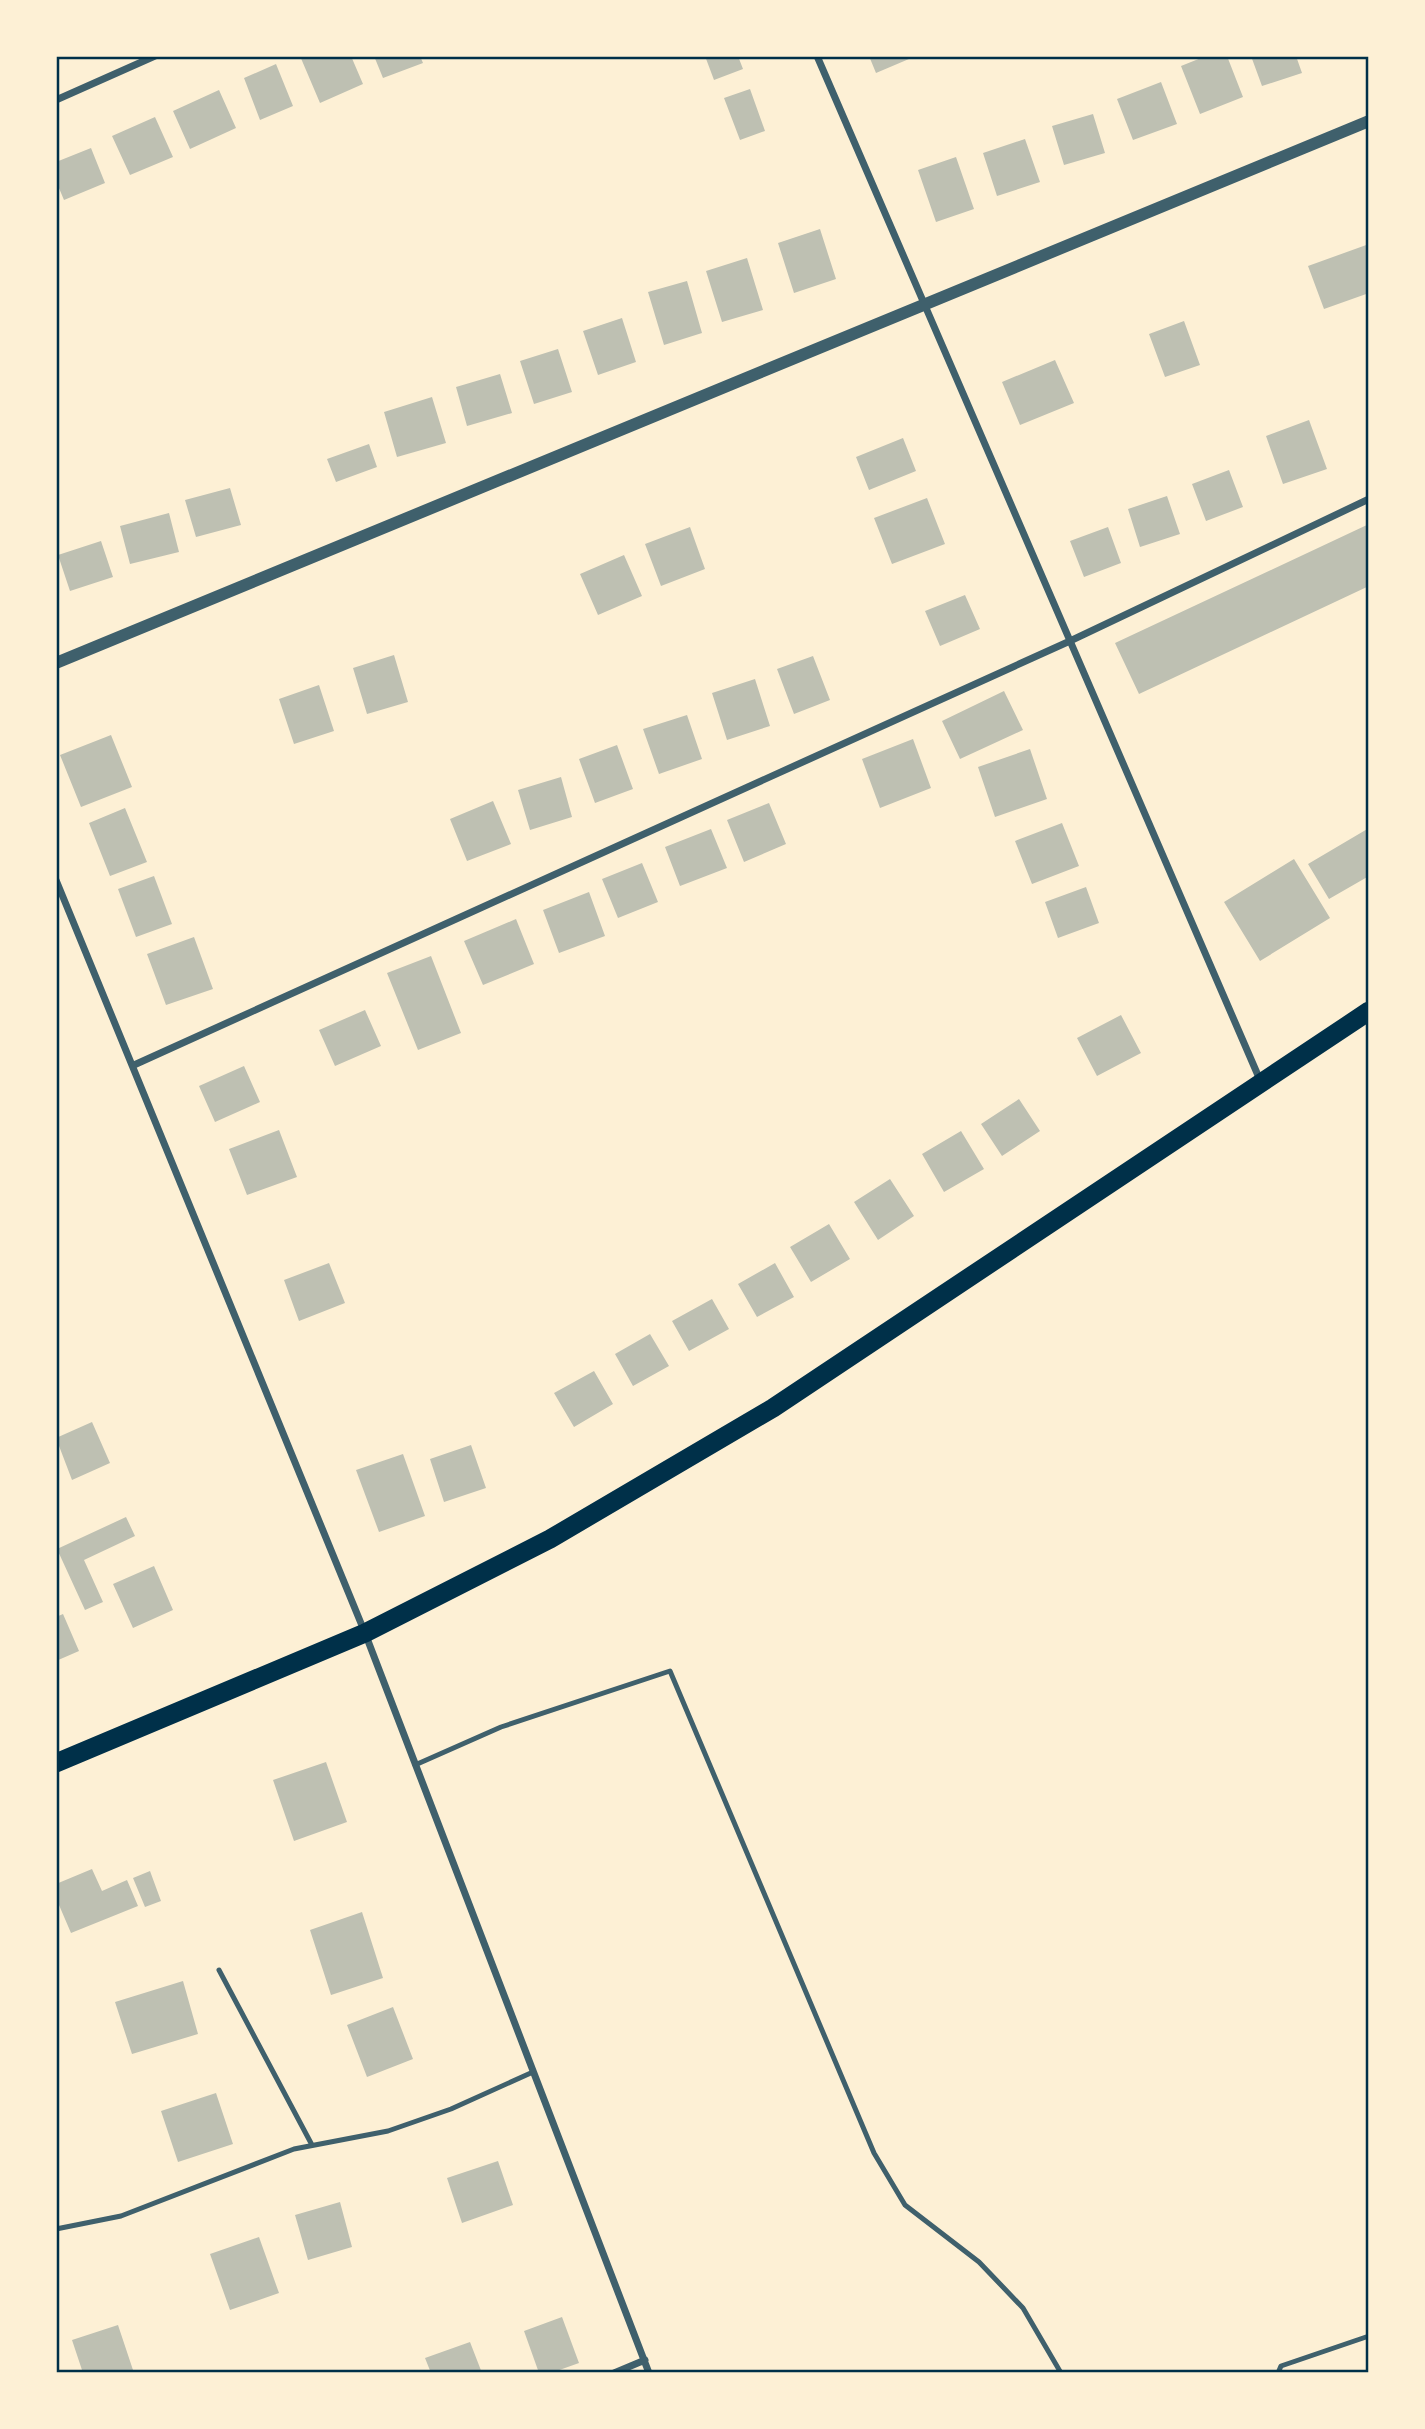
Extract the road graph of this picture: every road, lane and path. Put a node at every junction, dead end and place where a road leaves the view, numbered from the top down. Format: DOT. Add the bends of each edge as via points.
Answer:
graph roads {
  1 [pos="155,56"];
  2 [pos="817,56"];
  3 [pos="56,100"];
  4 [pos="1369,121"];
  5 [pos="925,306"];
  6 [pos="1369,499"];
  7 [pos="1070,641"];
  8 [pos="56,663"];
  9 [pos="56,880"];
  10 [pos="1369,1011"];
  11 [pos="134,1065"];
  12 [pos="1262,1084"];
  13 [pos="365,1633"];
  14 [pos="56,1763"];
  15 [pos="415,1765"];
  16 [pos="219,1970"];
  17 [pos="533,2072"];
  18 [pos="312,2145"];
  19 [pos="56,2229"];
  20 [pos="1369,2336"];
  21 [pos="645,2360"];
  22 [pos="614,2373"];
  23 [pos="649,2373"];
  24 [pos="1061,2373"];
  25 [pos="1278,2373"];
  1 -- 3 [label="street"];
  2 -- 5 [label="street"];
  4 -- 5 [label="street"];
  5 -- 7 [label="street"];
  5 -- 8 [label="street"];
  6 -- 7 [label="street"];
  7 -- 11 [label="street"];
  7 -- 12 [label="street"];
  9 -- 11 [label="street"];
  10 -- 12 [label="highway"];
  11 -- 13 [label="street"];
  12 -- 13 [label="highway" via="773,1408 550,1539"];
  13 -- 14 [label="highway"];
  13 -- 15 [label="street"];
  15 -- 17 [label="street"];
  15 -- 24 [label="lane" via="501,1727 670,1671 874,2153 905,2205 979,2262 1023,2308"];
  16 -- 18 [label="lane"];
  17 -- 18 [label="lane" via="388,2131"];
  17 -- 21 [label="street"];
  18 -- 19 [label="lane" via="121,2216"];
  20 -- 25 [label="lane" via="1281,2366"];
  21 -- 22 [label="street"];
  21 -- 23 [label="street"];
}
